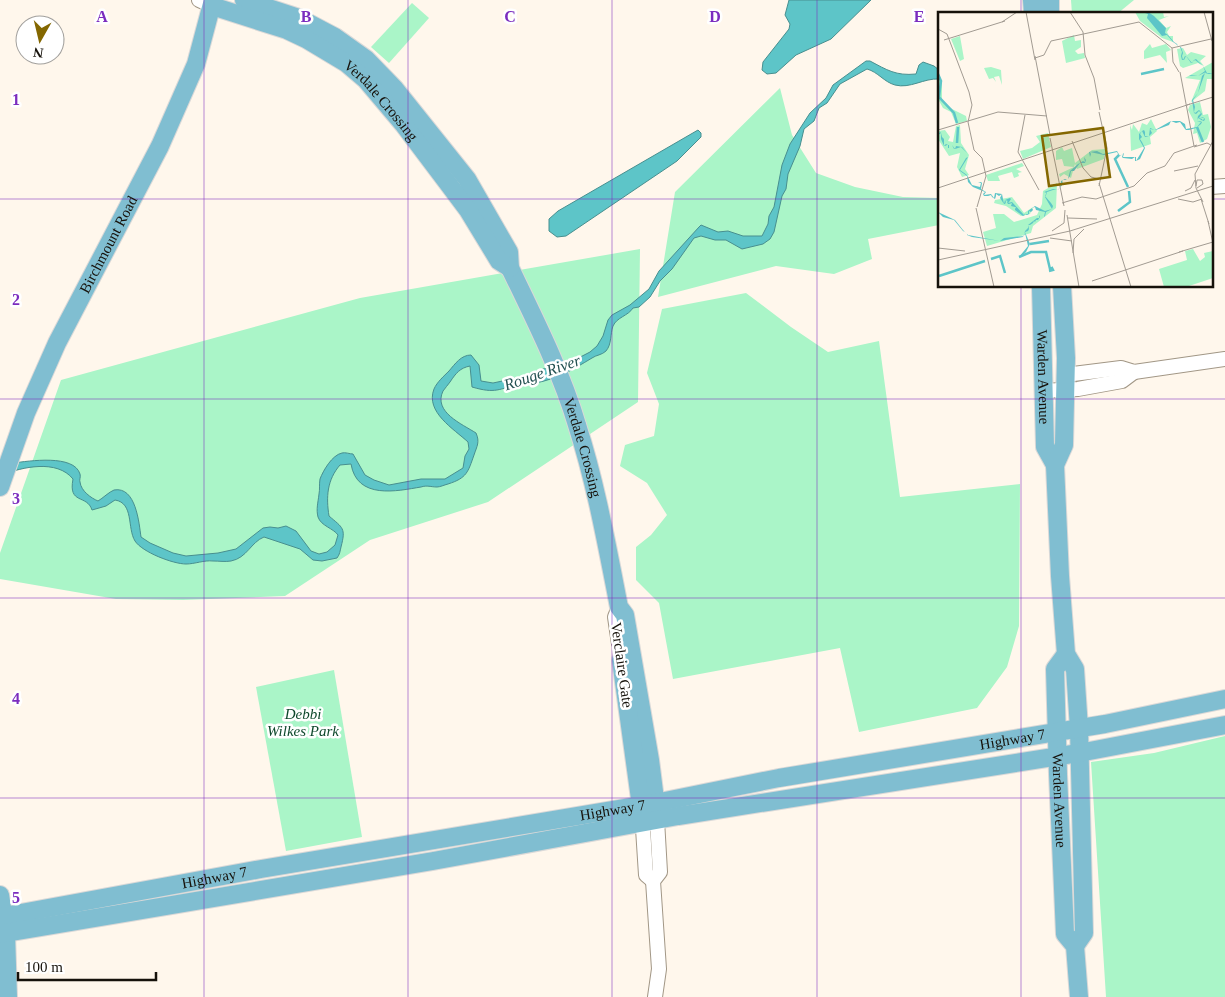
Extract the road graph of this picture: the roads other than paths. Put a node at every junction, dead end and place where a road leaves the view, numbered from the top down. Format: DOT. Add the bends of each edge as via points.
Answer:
graph roads {
  1 [pos="244,0"];
  2 [pos="208,2"];
  3 [pos="1225,186"];
  4 [pos="1212,187"];
  5 [pos="510,268"];
  6 [pos="1041,288"];
  7 [pos="1062,288"];
  8 [pos="1225,359"];
  9 [pos="1065,382"];
  10 [pos="1043,384"];
  11 [pos="1055,465"];
  12 [pos="0,487"];
  13 [pos="619,607"];
  14 [pos="619,644"];
  15 [pos="1066,654"];
  16 [pos="1225,699"];
  17 [pos="1225,725"];
  18 [pos="1079,728"];
  19 [pos="1056,732"];
  20 [pos="1079,753"];
  21 [pos="1057,755"];
  22 [pos="649,813"];
  23 [pos="0,895"];
  24 [pos="2,925"];
  25 [pos="1075,946"];
  26 [pos="8,997"];
  27 [pos="655,997"];
  28 [pos="1079,997"];
  1 -- 5 [label="main road, Verdale Crossing" via="298,18 366,58 401,96 467,179 509,252"];
  2 -- 5 [label="main road, Verdale Crossing" via="306,39 346,63 366,80 462,202 499,261"];
  2 -- 12 [label="main road, Birchmount Road" via="196,64 160,146 57,343 26,413"];
  3 -- 4 [label="street"];
  5 -- 13 [label="main road, Verdale Crossing" via="553,361 577,424"];
  6 -- 10 [label="main road, Warden Avenue"];
  7 -- 9 [label="main road, Warden Avenue"];
  8 -- 9 [label="street" via="1134,372 1122,381"];
  9 -- 10 [label="street"];
  9 -- 11 [label="main road, Warden Avenue" via="1064,445"];
  10 -- 11 [label="main road, Warden Avenue" via="1045,447"];
  11 -- 15 [label="main road, Warden Avenue"];
  13 -- 14 [label="street, Verclaire Gate" via="615,617"];
  13 -- 22 [label="main road, Verclaire Gate" via="625,615 650,760"];
  14 -- 22 [label="main road, Verclaire Gate"];
  15 -- 18 [label="main road, Warden Avenue" via="1075,669"];
  15 -- 19 [label="main road, Warden Avenue" via="1055,669"];
  16 -- 18 [label="main road, Highway 7"];
  17 -- 20 [label="main road, Highway 7"];
  18 -- 19 [label="main road, Highway 7"];
  18 -- 20 [label="main road, Warden Avenue"];
  19 -- 21 [label="main road, Warden Avenue"];
  19 -- 22 [label="main road, Highway 7" via="779,778"];
  20 -- 21 [label="main road, Highway 7"];
  20 -- 25 [label="main road, Warden Avenue" via="1084,933"];
  21 -- 22 [label="main road, Highway 7"];
  21 -- 25 [label="main road, Warden Avenue" via="1065,934"];
  22 -- 24 [label="main road, Highway 7" via="434,861"];
  22 -- 27 [label="street, Verclaire Gate" via="646,874 653,881 659,969"];
  23 -- 24 [label="main road"];
  24 -- 26 [label="main road"];
  25 -- 28 [label="main road, Warden Avenue"];
}
